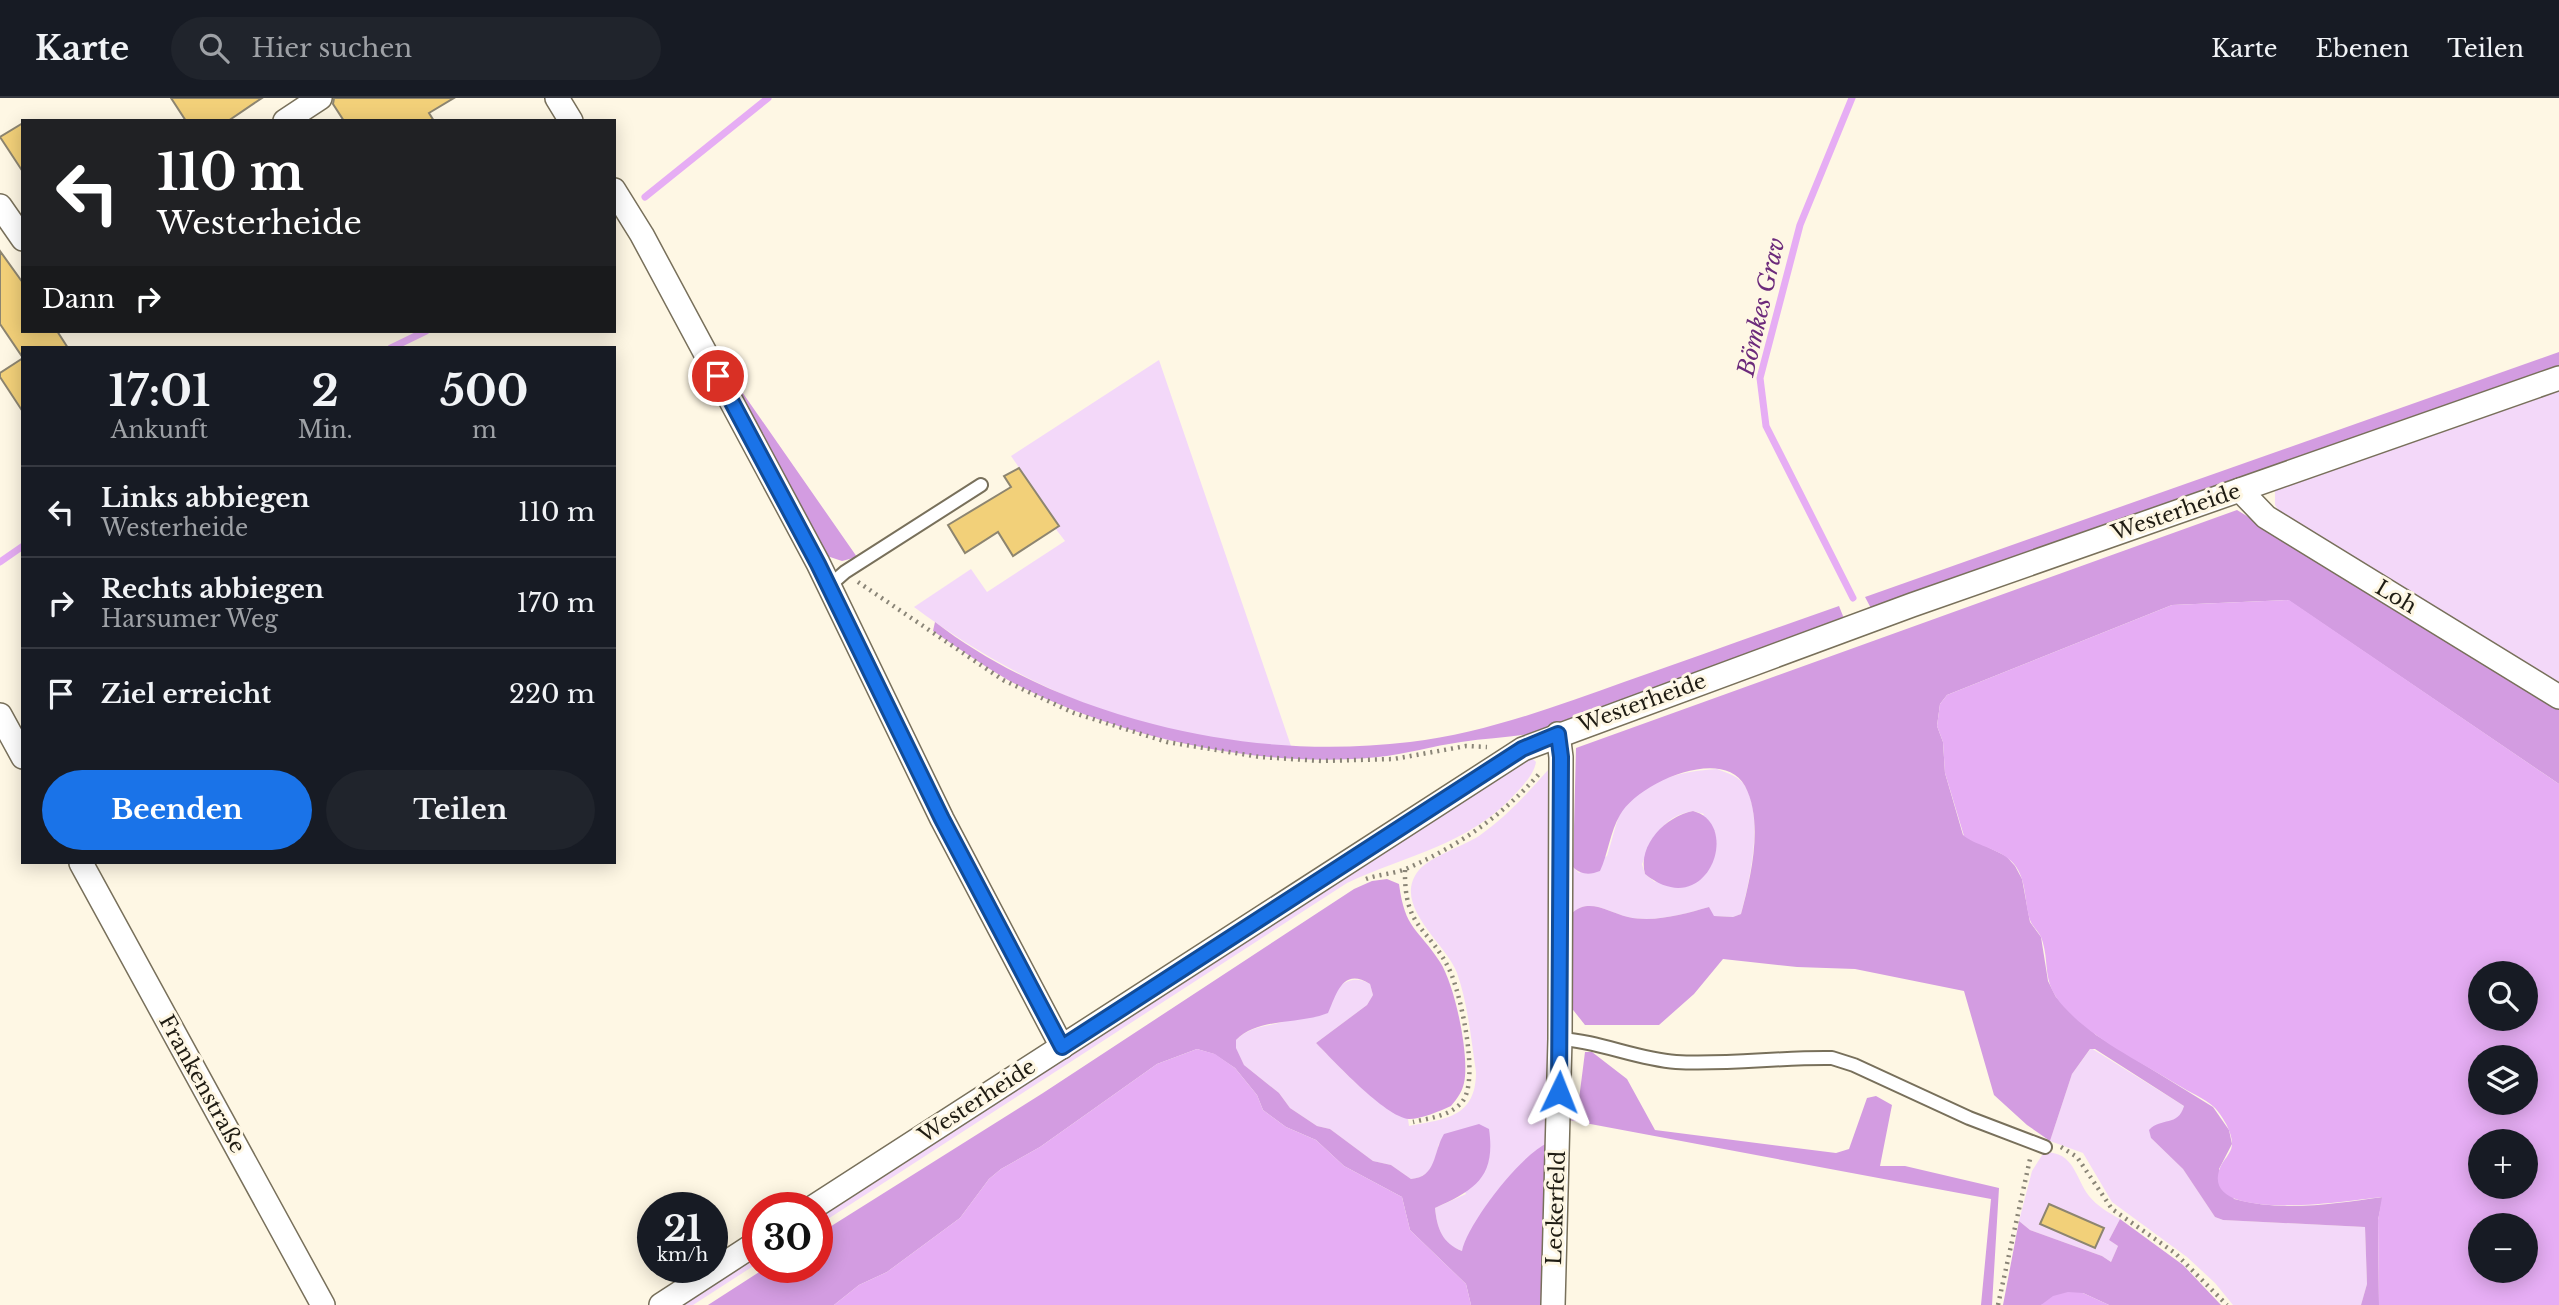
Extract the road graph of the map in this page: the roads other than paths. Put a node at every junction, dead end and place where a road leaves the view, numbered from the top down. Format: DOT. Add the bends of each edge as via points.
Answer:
graph roads {
  1 [pos="320,98"];
  2 [pos="557,98"];
  3 [pos="288,119"];
  4 [pos="570,119"];
  5 [pos="616,193"];
  6 [pos="0,206"];
  7 [pos="21,236"];
  8 [pos="2559,378"];
  9 [pos="981,485"];
  10 [pos="2240,490"];
  11 [pos="837,579"];
  12 [pos="2559,696"];
  13 [pos="0,715"];
  14 [pos="1559,745"];
  15 [pos="21,753"];
  16 [pos="82,864"];
  17 [pos="1560,1039"];
  18 [pos="1062,1047"];
  19 [pos="2045,1147"];
  20 [pos="833,1194"];
  21 [pos="742,1252"];
  22 [pos="323,1305"];
  23 [pos="661,1305"];
  24 [pos="1553,1305"];
  1 -- 3 [label="street"];
  2 -- 4 [label="street"];
  5 -- 11 [label="street"];
  6 -- 7 [label="street"];
  8 -- 10 [label="street, Westerheide"];
  9 -- 11 [label="lane"];
  10 -- 12 [label="street, Loh" via="2266,517"];
  10 -- 14 [label="street, Westerheide"];
  11 -- 18 [label="street" via="942,819"];
  13 -- 15 [label="street"];
  14 -- 17 [label="street, Leckerfeld"];
  14 -- 18 [label="street, Westerheide" via="1522,749"];
  16 -- 22 [label="street, Frankenstraße"];
  17 -- 19 [label="lane" via="1674,1062 1832,1058"];
  17 -- 24 [label="street, Leckerfeld"];
  18 -- 20 [label="street, Westerheide"];
  21 -- 23 [label="street"];
}
